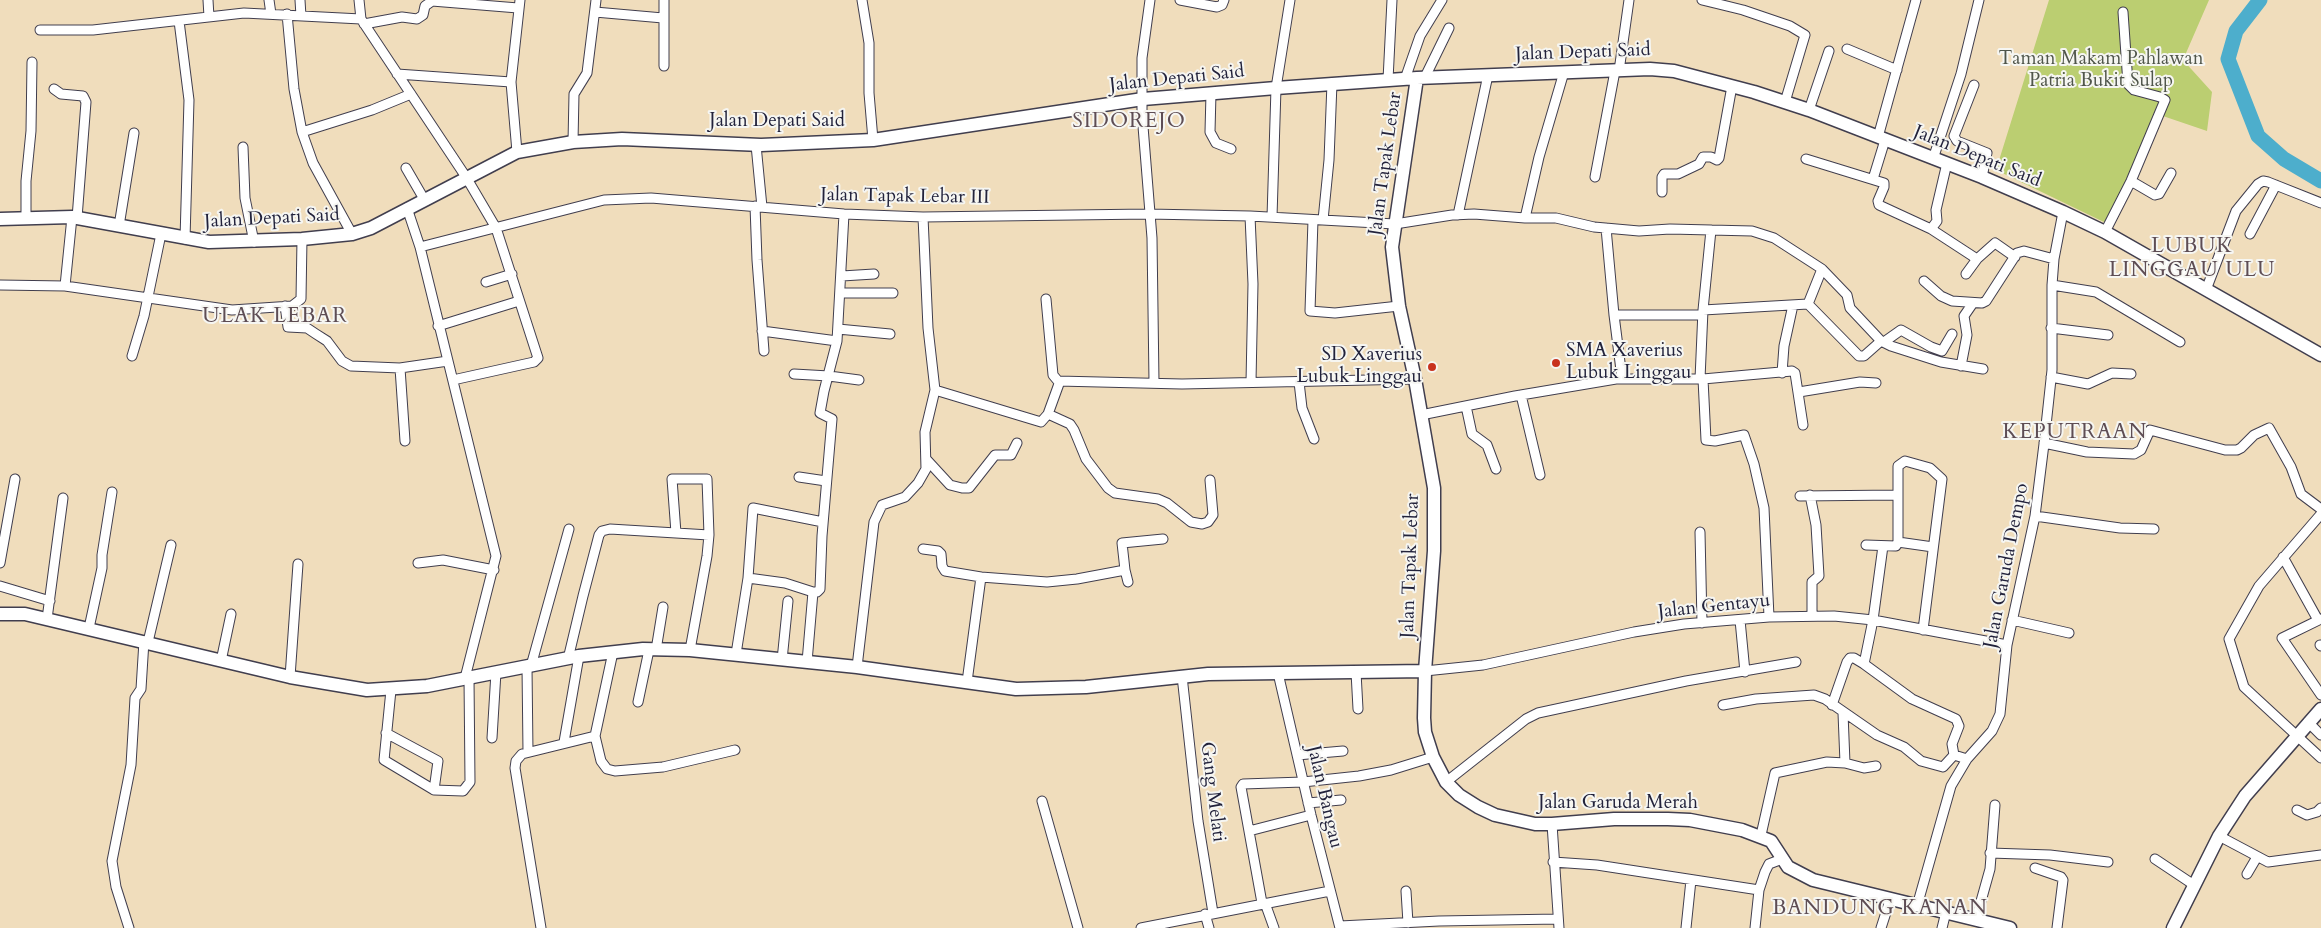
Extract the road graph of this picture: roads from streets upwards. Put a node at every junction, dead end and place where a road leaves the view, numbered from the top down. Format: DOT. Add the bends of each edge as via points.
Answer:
graph roads {
  1 [pos="208,0"];
  2 [pos="269,0"];
  3 [pos="300,0"];
  4 [pos="360,0"];
  5 [pos="596,0"];
  6 [pos="664,0"];
  7 [pos="862,0"];
  8 [pos="1150,0"];
  9 [pos="1180,0"];
  10 [pos="1224,0"];
  11 [pos="1290,0"];
  12 [pos="1392,0"];
  13 [pos="1442,0"];
  14 [pos="1629,0"];
  15 [pos="1702,0"];
  16 [pos="1916,0"];
  17 [pos="1979,0"];
  18 [pos="1729,3"];
  19 [pos="519,4"];
  20 [pos="594,12"];
  21 [pos="2123,12"];
  22 [pos="271,14"];
  23 [pos="287,14"];
  24 [pos="301,16"];
  25 [pos="209,17"];
  26 [pos="663,18"];
  27 [pos="179,21"];
  28 [pos="363,21"];
  29 [pos="1449,28"];
  30 [pos="40,30"];
  31 [pos="1847,49"];
  32 [pos="1829,51"];
  33 [pos="32,62"];
  34 [pos="664,66"];
  35 [pos="1897,70"];
  36 [pos="1617,71"];
  37 [pos="1564,72"];
  38 [pos="398,74"];
  39 [pos="1488,75"];
  40 [pos="1416,78"];
  41 [pos="1388,80"];
  42 [pos="511,82"];
  43 [pos="1332,83"];
  44 [pos="1974,85"];
  45 [pos="1732,86"];
  46 [pos="1276,88"];
  47 [pos="54,89"];
  48 [pos="1211,93"];
  49 [pos="411,94"];
  50 [pos="1143,99"];
  51 [pos="1785,102"];
  52 [pos="1809,110"];
  53 [pos="302,132"];
  54 [pos="134,133"];
  55 [pos="1882,139"];
  56 [pos="873,140"];
  57 [pos="573,142"];
  58 [pos="756,145"];
  59 [pos="243,147"];
  60 [pos="1231,149"];
  61 [pos="516,152"];
  62 [pos="1806,159"];
  63 [pos="1933,159"];
  64 [pos="1947,163"];
  65 [pos="406,168"];
  66 [pos="2171,173"];
  67 [pos="466,177"];
  68 [pos="1595,177"];
  69 [pos="1982,177"];
  70 [pos="1873,179"];
  71 [pos="2131,181"];
  72 [pos="2276,185"];
  73 [pos="1662,192"];
  74 [pos="424,199"];
  75 [pos="2321,203"];
  76 [pos="759,207"];
  77 [pos="407,208"];
  78 [pos="2063,212"];
  79 [pos="844,214"];
  80 [pos="1150,214"];
  81 [pos="1458,215"];
  82 [pos="1250,216"];
  83 [pos="923,217"];
  84 [pos="1272,217"];
  85 [pos="26,218"];
  86 [pos="75,218"];
  87 [pos="1525,218"];
  88 [pos="0,219"];
  89 [pos="1313,220"];
  90 [pos="1323,220"];
  91 [pos="1395,224"];
  92 [pos="119,226"];
  93 [pos="496,228"];
  94 [pos="1606,228"];
  95 [pos="1931,229"];
  96 [pos="1711,230"];
  97 [pos="2105,232"];
  98 [pos="161,234"];
  99 [pos="352,234"];
  100 [pos="2250,234"];
  101 [pos="302,239"];
  102 [pos="185,240"];
  103 [pos="254,242"];
  104 [pos="420,247"];
  105 [pos="2015,257"];
  106 [pos="1977,259"];
  107 [pos="2054,259"];
  108 [pos="1822,269"];
  109 [pos="512,274"];
  110 [pos="874,274"];
  111 [pos="1966,274"];
  112 [pos="842,276"];
  113 [pos="1924,281"];
  114 [pos="486,282"];
  115 [pos="0,285"];
  116 [pos="2052,285"];
  117 [pos="65,286"];
  118 [pos="2206,290"];
  119 [pos="841,293"];
  120 [pos="893,293"];
  121 [pos="147,299"];
  122 [pos="1046,299"];
  123 [pos="519,301"];
  124 [pos="1973,303"];
  125 [pos="1808,304"];
  126 [pos="1793,305"];
  127 [pos="285,306"];
  128 [pos="1399,306"];
  129 [pos="1702,313"];
  130 [pos="1614,315"];
  131 [pos="438,326"];
  132 [pos="2051,328"];
  133 [pos="838,329"];
  134 [pos="762,331"];
  135 [pos="890,334"];
  136 [pos="1952,334"];
  137 [pos="2108,335"];
  138 [pos="837,341"];
  139 [pos="1882,341"];
  140 [pos="2180,342"];
  141 [pos="764,351"];
  142 [pos="1942,351"];
  143 [pos="132,356"];
  144 [pos="2321,356"];
  145 [pos="448,361"];
  146 [pos="1941,362"];
  147 [pos="1961,366"];
  148 [pos="400,368"];
  149 [pos="1983,369"];
  150 [pos="1782,373"];
  151 [pos="794,374"];
  152 [pos="2131,374"];
  153 [pos="829,376"];
  154 [pos="2051,377"];
  155 [pos="1622,378"];
  156 [pos="1415,379"];
  157 [pos="1701,379"];
  158 [pos="453,380"];
  159 [pos="859,380"];
  160 [pos="1060,381"];
  161 [pos="1154,382"];
  162 [pos="1251,382"];
  163 [pos="1299,382"];
  164 [pos="1876,383"];
  165 [pos="935,390"];
  166 [pos="1799,392"];
  167 [pos="1521,395"];
  168 [pos="1466,406"];
  169 [pos="1048,414"];
  170 [pos="1421,415"];
  171 [pos="1803,425"];
  172 [pos="1314,439"];
  173 [pos="405,441"];
  174 [pos="1017,443"];
  175 [pos="2044,443"];
  176 [pos="927,460"];
  177 [pos="1496,469"];
  178 [pos="1540,475"];
  179 [pos="799,477"];
  180 [pos="15,479"];
  181 [pos="1210,480"];
  182 [pos="826,481"];
  183 [pos="112,492"];
  184 [pos="1810,495"];
  185 [pos="1898,495"];
  186 [pos="1800,496"];
  187 [pos="64,498"];
  188 [pos="2321,510"];
  189 [pos="2321,514"];
  190 [pos="2035,516"];
  191 [pos="823,522"];
  192 [pos="569,529"];
  193 [pos="2154,529"];
  194 [pos="1700,532"];
  195 [pos="676,533"];
  196 [pos="709,535"];
  197 [pos="1163,539"];
  198 [pos="1898,542"];
  199 [pos="1866,544"];
  200 [pos="171,545"];
  201 [pos="1883,546"];
  202 [pos="1933,547"];
  203 [pos="923,549"];
  204 [pos="2283,557"];
  205 [pos="0,563"];
  206 [pos="418,563"];
  207 [pos="298,564"];
  208 [pos="494,570"];
  209 [pos="1125,570"];
  210 [pos="981,577"];
  211 [pos="748,578"];
  212 [pos="1128,582"];
  213 [pos="0,586"];
  214 [pos="813,592"];
  215 [pos="50,601"];
  216 [pos="788,601"];
  217 [pos="663,607"];
  218 [pos="0,614"];
  219 [pos="231,614"];
  220 [pos="1812,616"];
  221 [pos="1769,618"];
  222 [pos="47,619"];
  223 [pos="1740,620"];
  224 [pos="1873,620"];
  225 [pos="2012,620"];
  226 [pos="2319,620"];
  227 [pos="1702,623"];
  228 [pos="89,628"];
  229 [pos="1923,630"];
  230 [pos="2069,633"];
  231 [pos="146,642"];
  232 [pos="2007,645"];
  233 [pos="652,650"];
  234 [pos="690,650"];
  235 [pos="613,652"];
  236 [pos="736,654"];
  237 [pos="574,658"];
  238 [pos="782,660"];
  239 [pos="221,661"];
  240 [pos="807,662"];
  241 [pos="1796,662"];
  242 [pos="1864,664"];
  243 [pos="528,667"];
  244 [pos="857,667"];
  245 [pos="1424,671"];
  246 [pos="496,672"];
  247 [pos="1356,672"];
  248 [pos="1744,672"];
  249 [pos="1278,673"];
  250 [pos="1182,676"];
  251 [pos="290,677"];
  252 [pos="467,678"];
  253 [pos="967,682"];
  254 [pos="391,690"];
  255 [pos="2321,695"];
  256 [pos="638,702"];
  257 [pos="1723,705"];
  258 [pos="1832,705"];
  259 [pos="1358,709"];
  260 [pos="2321,709"];
  261 [pos="1843,713"];
  262 [pos="2308,722"];
  263 [pos="386,733"];
  264 [pos="2298,734"];
  265 [pos="2321,735"];
  266 [pos="595,736"];
  267 [pos="492,738"];
  268 [pos="564,742"];
  269 [pos="735,750"];
  270 [pos="1343,751"];
  271 [pos="528,752"];
  272 [pos="1297,755"];
  273 [pos="1954,755"];
  274 [pos="1433,757"];
  275 [pos="2321,758"];
  276 [pos="1967,759"];
  277 [pos="1845,763"];
  278 [pos="1876,766"];
  279 [pos="1303,782"];
  280 [pos="1446,782"];
  281 [pos="434,790"];
  282 [pos="1341,800"];
  283 [pos="1042,801"];
  284 [pos="1308,803"];
  285 [pos="1995,805"];
  286 [pos="2321,808"];
  287 [pos="2296,810"];
  288 [pos="1311,815"];
  289 [pos="1552,824"];
  290 [pos="1249,831"];
  291 [pos="1761,835"];
  292 [pos="2219,836"];
  293 [pos="1990,853"];
  294 [pos="2321,855"];
  295 [pos="2257,857"];
  296 [pos="1782,859"];
  297 [pos="2155,859"];
  298 [pos="1553,862"];
  299 [pos="2108,862"];
  300 [pos="2035,868"];
  301 [pos="2247,874"];
  302 [pos="1691,880"];
  303 [pos="2194,885"];
  304 [pos="1759,890"];
  305 [pos="1330,891"];
  306 [pos="1406,891"];
  307 [pos="1890,900"];
  308 [pos="1264,903"];
  309 [pos="1917,906"];
  310 [pos="1946,912"];
  311 [pos="1209,913"];
  312 [pos="1976,919"];
  313 [pos="1408,923"];
  314 [pos="1173,924"];
  315 [pos="1558,924"];
  316 [pos="1439,925"];
  317 [pos="1340,927"];
  318 [pos="129,928"];
  319 [pos="541,928"];
  320 [pos="1078,928"];
  321 [pos="1141,928"];
  322 [pos="1209,928"];
  323 [pos="1274,928"];
  324 [pos="1686,928"];
  325 [pos="1755,928"];
  326 [pos="1881,928"];
  327 [pos="1942,928"];
  328 [pos="2010,928"];
  329 [pos="2057,928"];
  330 [pos="2173,928"];
  1 -- 25 [label="street"];
  2 -- 22 [label="street"];
  3 -- 24 [label="street"];
  4 -- 28 [label="street"];
  5 -- 20 [label="street"];
  6 -- 26 [label="street"];
  7 -- 56 [label="street" via="869,43"];
  8 -- 50 [label="street" via="1142,58"];
  9 -- 10 [label="street" via="1217,7"];
  11 -- 46 [label="street"];
  12 -- 41 [label="street"];
  13 -- 40 [label="street" via="1420,36"];
  14 -- 36 [label="street"];
  15 -- 18 [label="street"];
  16 -- 35 [label="street"];
  17 -- 63 [label="street" via="1961,74"];
  18 -- 51 [label="street" via="1805,35"];
  19 -- 28 [label="street" via="432,1 417,19 402,17"];
  19 -- 42 [label="street"];
  20 -- 26 [label="street"];
  20 -- 57 [label="street" via="587,73 574,94"];
  21 -- 71 [label="street" via="2128,84 2134,90 2165,100"];
  22 -- 23 [label="street"];
  22 -- 25 [label="street"];
  23 -- 24 [label="street"];
  23 -- 53 [label="street" via="294,89"];
  24 -- 28 [label="street"];
  25 -- 27 [label="street"];
  26 -- 34 [label="street"];
  27 -- 30 [label="street" via="93,30"];
  27 -- 102 [label="street" via="189,100"];
  28 -- 38 [label="street"];
  29 -- 40 [label="street"];
  31 -- 35 [label="street"];
  32 -- 52 [label="street"];
  33 -- 85 [label="street"];
  35 -- 55 [label="street"];
  36 -- 37 [label="street, Jalan Depati Said"];
  36 -- 45 [label="street, Jalan Depati Said" via="1674,70"];
  36 -- 68 [label="street"];
  37 -- 39 [label="street, Jalan Depati Said"];
  37 -- 87 [label="street"];
  38 -- 42 [label="street"];
  38 -- 49 [label="street"];
  39 -- 40 [label="street, Jalan Depati Said"];
  39 -- 81 [label="street"];
  40 -- 41 [label="street, Jalan Depati Said"];
  40 -- 91 [label="street, Jalan Tapak Lebar"];
  41 -- 43 [label="street, Jalan Depati Said"];
  42 -- 61 [label="street"];
  43 -- 46 [label="street, Jalan Depati Said"];
  43 -- 90 [label="street"];
  44 -- 69 [label="street" via="1954,139 1987,153"];
  45 -- 51 [label="street, Jalan Depati Said"];
  45 -- 73 [label="street" via="1719,158 1703,157 1699,164 1678,174 1664,174"];
  46 -- 48 [label="street, Jalan Depati Said"];
  46 -- 84 [label="street"];
  47 -- 86 [label="street" via="61,94 83,96 86,102"];
  48 -- 50 [label="street, Jalan Depati Said"];
  48 -- 60 [label="street" via="1210,132 1216,143"];
  49 -- 53 [label="street"];
  49 -- 67 [label="street"];
  50 -- 56 [label="street, Jalan Depati Said"];
  50 -- 80 [label="street"];
  51 -- 52 [label="street, Jalan Depati Said"];
  52 -- 55 [label="street, Jalan Depati Said"];
  53 -- 99 [label="street" via="313,164"];
  54 -- 92 [label="street"];
  55 -- 63 [label="street, Jalan Depati Said"];
  55 -- 70 [label="street"];
  56 -- 58 [label="street, Jalan Depati Said"];
  57 -- 58 [label="street, Jalan Depati Said" via="639,140"];
  57 -- 61 [label="street, Jalan Depati Said"];
  58 -- 76 [label="street"];
  59 -- 103 [label="street" via="245,198"];
  61 -- 67 [label="street, Jalan Depati Said"];
  62 -- 70 [label="street"];
  63 -- 64 [label="street, Jalan Depati Said"];
  64 -- 69 [label="street, Jalan Depati Said"];
  64 -- 95 [label="street" via="1936,210 1937,221"];
  65 -- 74 [label="street"];
  66 -- 71 [label="street" via="2156,195"];
  67 -- 74 [label="street, Jalan Depati Said"];
  67 -- 93 [label="street"];
  69 -- 78 [label="street, Jalan Depati Said"];
  70 -- 95 [label="street" via="1884,184 1879,205"];
  71 -- 97 [label="street"];
  72 -- 75 [label="street"];
  72 -- 100 [label="street"];
  72 -- 118 [label="street" via="2263,181 2258,184 2236,211"];
  74 -- 77 [label="street, Jalan Depati Said"];
  76 -- 79 [label="street, Jalan Tapak Lebar III"];
  76 -- 93 [label="street, Jalan Tapak Lebar III" via="651,198 604,200"];
  76 -- 134 [label="street"];
  77 -- 99 [label="street, Jalan Depati Said"];
  77 -- 104 [label="street"];
  78 -- 97 [label="street, Jalan Depati Said"];
  78 -- 107 [label="street, Jalan Garuda Dempo"];
  79 -- 83 [label="street, Jalan Tapak Lebar III"];
  79 -- 112 [label="street"];
  80 -- 82 [label="street, Jalan Tapak Lebar III"];
  80 -- 83 [label="street, Jalan Tapak Lebar III"];
  80 -- 161 [label="street"];
  81 -- 87 [label="street, Jalan Tapak Lebar III"];
  81 -- 91 [label="street, Jalan Tapak Lebar III"];
  82 -- 84 [label="street, Jalan Tapak Lebar III"];
  82 -- 162 [label="street" via="1254,293"];
  83 -- 165 [label="street" via="928,328"];
  84 -- 89 [label="street, Jalan Tapak Lebar III"];
  85 -- 86 [label="street, Jalan Depati Said"];
  85 -- 88 [label="street, Jalan Depati Said"];
  86 -- 92 [label="street, Jalan Depati Said"];
  86 -- 117 [label="street"];
  87 -- 94 [label="street, Jalan Tapak Lebar III" via="1556,218"];
  89 -- 90 [label="street, Jalan Tapak Lebar III"];
  89 -- 128 [label="street" via="1310,311 1336,314"];
  90 -- 91 [label="street, Jalan Tapak Lebar III"];
  91 -- 128 [label="street, Jalan Tapak Lebar" via="1392,247"];
  92 -- 98 [label="street, Jalan Depati Said"];
  93 -- 104 [label="street, Jalan Tapak Lebar III"];
  93 -- 109 [label="street"];
  94 -- 96 [label="street, Jalan Tapak Lebar III"];
  94 -- 130 [label="street"];
  95 -- 106 [label="street"];
  96 -- 108 [label="street, Jalan Tapak Lebar III" via="1752,231 1774,238"];
  96 -- 129 [label="street"];
  97 -- 118 [label="street, Jalan Depati Said"];
  98 -- 102 [label="street, Jalan Depati Said"];
  98 -- 121 [label="street"];
  99 -- 101 [label="street, Jalan Depati Said"];
  101 -- 103 [label="street, Jalan Depati Said"];
  101 -- 127 [label="street" via="301,299 295,305"];
  102 -- 103 [label="street, Jalan Depati Said"];
  104 -- 131 [label="street"];
  105 -- 106 [label="street" via="1995,243"];
  105 -- 107 [label="street" via="2024,251"];
  105 -- 124 [label="street" via="1986,302"];
  106 -- 111 [label="street"];
  107 -- 116 [label="street, Jalan Garuda Dempo"];
  108 -- 125 [label="street"];
  108 -- 139 [label="street, Jalan Tapak Lebar III" via="1847,295 1850,308"];
  109 -- 114 [label="street"];
  109 -- 123 [label="street"];
  110 -- 112 [label="street"];
  112 -- 119 [label="street"];
  113 -- 124 [label="street" via="1952,301"];
  115 -- 117 [label="street"];
  116 -- 132 [label="street, Jalan Garuda Dempo"];
  116 -- 140 [label="street" via="2096,292"];
  117 -- 121 [label="street"];
  118 -- 144 [label="street, Jalan Depati Said"];
  119 -- 120 [label="street"];
  119 -- 133 [label="street"];
  121 -- 127 [label="street" via="232,310"];
  121 -- 143 [label="street"];
  122 -- 160 [label="street" via="1053,375"];
  123 -- 131 [label="street"];
  123 -- 158 [label="street" via="537,361"];
  124 -- 147 [label="street" via="1964,316 1967,335"];
  125 -- 126 [label="street"];
  125 -- 139 [label="street" via="1859,356 1864,356"];
  126 -- 129 [label="street" via="1753,306"];
  126 -- 150 [label="street"];
  127 -- 148 [label="street" via="288,327 307,328 327,341 346,364"];
  128 -- 156 [label="street, Jalan Tapak Lebar"];
  129 -- 130 [label="street"];
  129 -- 157 [label="street"];
  130 -- 155 [label="street"];
  131 -- 145 [label="street"];
  132 -- 137 [label="street"];
  132 -- 154 [label="street, Jalan Garuda Dempo"];
  133 -- 135 [label="street"];
  133 -- 138 [label="street"];
  134 -- 138 [label="street"];
  134 -- 141 [label="street"];
  136 -- 142 [label="street"];
  138 -- 153 [label="street"];
  139 -- 142 [label="street" via="1901,330"];
  139 -- 146 [label="street"];
  142 -- 146 [label="street"];
  145 -- 148 [label="street"];
  145 -- 158 [label="street"];
  146 -- 147 [label="street"];
  147 -- 149 [label="street"];
  148 -- 173 [label="street"];
  150 -- 157 [label="street"];
  150 -- 166 [label="street" via="1795,372"];
  151 -- 153 [label="street"];
  152 -- 154 [label="street" via="2112,373 2088,384"];
  153 -- 159 [label="street"];
  153 -- 182 [label="street" via="820,412 832,419"];
  154 -- 175 [label="street, Jalan Garuda Dempo"];
  155 -- 157 [label="street"];
  155 -- 167 [label="street"];
  156 -- 163 [label="street"];
  156 -- 170 [label="street, Jalan Tapak Lebar"];
  157 -- 221 [label="street" via="1706,440 1744,435 1754,464 1764,508"];
  158 -- 208 [label="street" via="495,547"];
  160 -- 161 [label="street"];
  160 -- 169 [label="street"];
  161 -- 162 [label="street"];
  162 -- 163 [label="street"];
  163 -- 172 [label="street" via="1302,408"];
  164 -- 166 [label="street" via="1860,382"];
  165 -- 169 [label="street" via="1034,422 1041,422"];
  165 -- 176 [label="street" via="925,432"];
  166 -- 171 [label="street"];
  167 -- 168 [label="street"];
  167 -- 178 [label="street"];
  168 -- 170 [label="street"];
  168 -- 177 [label="street" via="1472,434 1487,445"];
  169 -- 181 [label="street" via="1070,424 1086,459 1108,488 1116,493 1167,502 1191,522 1202,524 1213,515"];
  170 -- 245 [label="street, Jalan Tapak Lebar" via="1434,488 1434,551"];
  174 -- 176 [label="street" via="1011,455 995,455 969,488 950,484"];
  175 -- 188 [label="street" via="2087,452 2134,454 2141,450 2150,430 2225,450 2237,450 2268,428 2291,467 2301,494"];
  175 -- 190 [label="street, Jalan Garuda Dempo"];
  176 -- 244 [label="street" via="922,478 913,490 901,500 882,505 874,522"];
  179 -- 182 [label="street"];
  180 -- 205 [label="street"];
  182 -- 191 [label="street"];
  183 -- 228 [label="street" via="102,568"];
  184 -- 185 [label="street"];
  184 -- 186 [label="street"];
  184 -- 220 [label="street" via="1816,525 1819,576 1812,582"];
  185 -- 198 [label="street"];
  185 -- 202 [label="street" via="1900,463 1905,461 1930,468 1940,475"];
  187 -- 215 [label="street"];
  189 -- 204 [label="street"];
  190 -- 193 [label="street" via="2120,528"];
  190 -- 225 [label="street, Jalan Garuda Dempo"];
  191 -- 211 [label="street" via="753,508"];
  191 -- 214 [label="street" via="820,586"];
  192 -- 243 [label="street"];
  194 -- 227 [label="street"];
  195 -- 196 [label="street"];
  195 -- 196 [label="street" via="672,479 703,478 708,482"];
  195 -- 237 [label="street" via="610,529 599,535"];
  196 -- 234 [label="street"];
  197 -- 209 [label="street" via="1122,543"];
  198 -- 201 [label="street" via="1897,546"];
  198 -- 202 [label="street"];
  199 -- 201 [label="street"];
  200 -- 231 [label="street"];
  201 -- 224 [label="street"];
  202 -- 229 [label="street"];
  203 -- 210 [label="street" via="941,554 945,572"];
  204 -- 226 [label="street"];
  204 -- 264 [label="street" via="2256,591 2229,639 2244,687"];
  206 -- 208 [label="street" via="443,560"];
  207 -- 251 [label="street"];
  208 -- 252 [label="street"];
  209 -- 210 [label="street" via="1047,582"];
  209 -- 212 [label="street"];
  210 -- 253 [label="street"];
  211 -- 214 [label="street" via="785,583"];
  211 -- 236 [label="street"];
  213 -- 215 [label="street"];
  214 -- 240 [label="street"];
  215 -- 222 [label="street"];
  216 -- 238 [label="street"];
  217 -- 233 [label="street"];
  218 -- 222 [label="street" via="24,614"];
  219 -- 239 [label="street"];
  220 -- 221 [label="street, Jalan Gentayu"];
  220 -- 224 [label="street, Jalan Gentayu"];
  221 -- 223 [label="street, Jalan Gentayu"];
  222 -- 228 [label="street"];
  223 -- 227 [label="street, Jalan Gentayu"];
  223 -- 248 [label="street"];
  224 -- 229 [label="street, Jalan Gentayu"];
  224 -- 242 [label="street"];
  225 -- 230 [label="street"];
  225 -- 232 [label="street, Jalan Garuda Dempo"];
  226 -- 255 [label="street" via="2282,638"];
  227 -- 245 [label="street, Jalan Gentayu" via="1634,632 1484,665"];
  228 -- 231 [label="street"];
  229 -- 232 [label="street, Jalan Gentayu"];
  231 -- 239 [label="street"];
  231 -- 318 [label="street" via="141,689 135,698 131,765 112,861 116,888"];
  232 -- 276 [label="street, Jalan Garuda Dempo" via="2000,714 1992,731"];
  233 -- 234 [label="street"];
  233 -- 235 [label="street"];
  233 -- 256 [label="street"];
  234 -- 236 [label="street"];
  235 -- 237 [label="street"];
  235 -- 266 [label="street"];
  236 -- 238 [label="street"];
  237 -- 243 [label="street"];
  237 -- 268 [label="street"];
  238 -- 240 [label="street"];
  239 -- 251 [label="street"];
  240 -- 244 [label="street"];
  241 -- 248 [label="street"];
  242 -- 258 [label="street" via="1854,658 1847,662"];
  242 -- 273 [label="street" via="1912,699 1956,719 1959,726 1952,744"];
  243 -- 246 [label="street"];
  243 -- 271 [label="street"];
  244 -- 253 [label="street"];
  245 -- 247 [label="street"];
  245 -- 274 [label="street, Jalan Garuda Merah" via="1425,732"];
  246 -- 252 [label="street"];
  246 -- 267 [label="street"];
  247 -- 249 [label="street"];
  247 -- 259 [label="street"];
  248 -- 280 [label="street" via="1538,713"];
  249 -- 250 [label="street"];
  249 -- 272 [label="street, Jalan Bangau"];
  250 -- 253 [label="street" via="1048,689 1016,689"];
  250 -- 311 [label="street, Gang Melati"];
  251 -- 254 [label="street" via="357,689"];
  252 -- 254 [label="street"];
  252 -- 281 [label="street" via="468,786 458,792"];
  254 -- 263 [label="street"];
  257 -- 258 [label="street" via="1808,695 1820,697"];
  258 -- 261 [label="street"];
  260 -- 262 [label="street"];
  261 -- 273 [label="street" via="1877,736 1904,747 1921,761 1943,767"];
  261 -- 277 [label="street"];
  262 -- 264 [label="street"];
  262 -- 265 [label="street"];
  263 -- 281 [label="street" via="384,760"];
  263 -- 281 [label="street" via="438,761"];
  264 -- 275 [label="street"];
  264 -- 292 [label="street" via="2245,796"];
  266 -- 268 [label="street"];
  266 -- 269 [label="street" via="601,761 611,770 663,767"];
  268 -- 271 [label="street"];
  270 -- 272 [label="street"];
  271 -- 319 [label="street" via="518,758 515,768"];
  272 -- 279 [label="street, Jalan Bangau"];
  273 -- 276 [label="street"];
  274 -- 279 [label="street" via="1391,770"];
  274 -- 280 [label="street, Jalan Garuda Merah"];
  276 -- 309 [label="street, Jalan Garuda Dempo" via="1946,799"];
  277 -- 278 [label="street" via="1864,768"];
  277 -- 291 [label="street" via="1807,764 1775,773"];
  279 -- 284 [label="street, Jalan Bangau"];
  279 -- 290 [label="street" via="1242,784"];
  280 -- 289 [label="street, Jalan Garuda Merah" via="1478,807 1535,824"];
  282 -- 284 [label="street"];
  283 -- 320 [label="street"];
  284 -- 288 [label="street, Jalan Bangau"];
  285 -- 293 [label="street"];
  286 -- 287 [label="street" via="2307,815"];
  288 -- 290 [label="street"];
  288 -- 305 [label="street, Jalan Bangau"];
  289 -- 291 [label="street, Jalan Garuda Merah" via="1614,819 1690,820"];
  289 -- 298 [label="street"];
  290 -- 308 [label="street"];
  291 -- 296 [label="street" via="1774,844"];
  292 -- 295 [label="street"];
  292 -- 303 [label="street"];
  293 -- 299 [label="street" via="2050,855"];
  293 -- 312 [label="street" via="1989,872"];
  294 -- 295 [label="street" via="2272,862"];
  295 -- 301 [label="street"];
  296 -- 304 [label="street" via="1769,864"];
  296 -- 307 [label="street" via="1794,871 1813,880"];
  297 -- 303 [label="street"];
  298 -- 302 [label="street" via="1597,865"];
  298 -- 315 [label="street"];
  300 -- 329 [label="street" via="2063,880"];
  302 -- 304 [label="street"];
  302 -- 324 [label="street"];
  303 -- 330 [label="street"];
  304 -- 325 [label="street"];
  305 -- 308 [label="street"];
  305 -- 317 [label="street, Jalan Bangau"];
  306 -- 313 [label="street"];
  307 -- 309 [label="street"];
  307 -- 326 [label="street"];
  308 -- 311 [label="street"];
  308 -- 323 [label="street"];
  309 -- 310 [label="street"];
  310 -- 312 [label="street"];
  310 -- 327 [label="street"];
  311 -- 314 [label="street"];
  311 -- 322 [label="street, Gang Melati"];
  312 -- 328 [label="street"];
  313 -- 316 [label="street"];
  313 -- 317 [label="street"];
  314 -- 321 [label="street"];
  315 -- 316 [label="street"];
}
